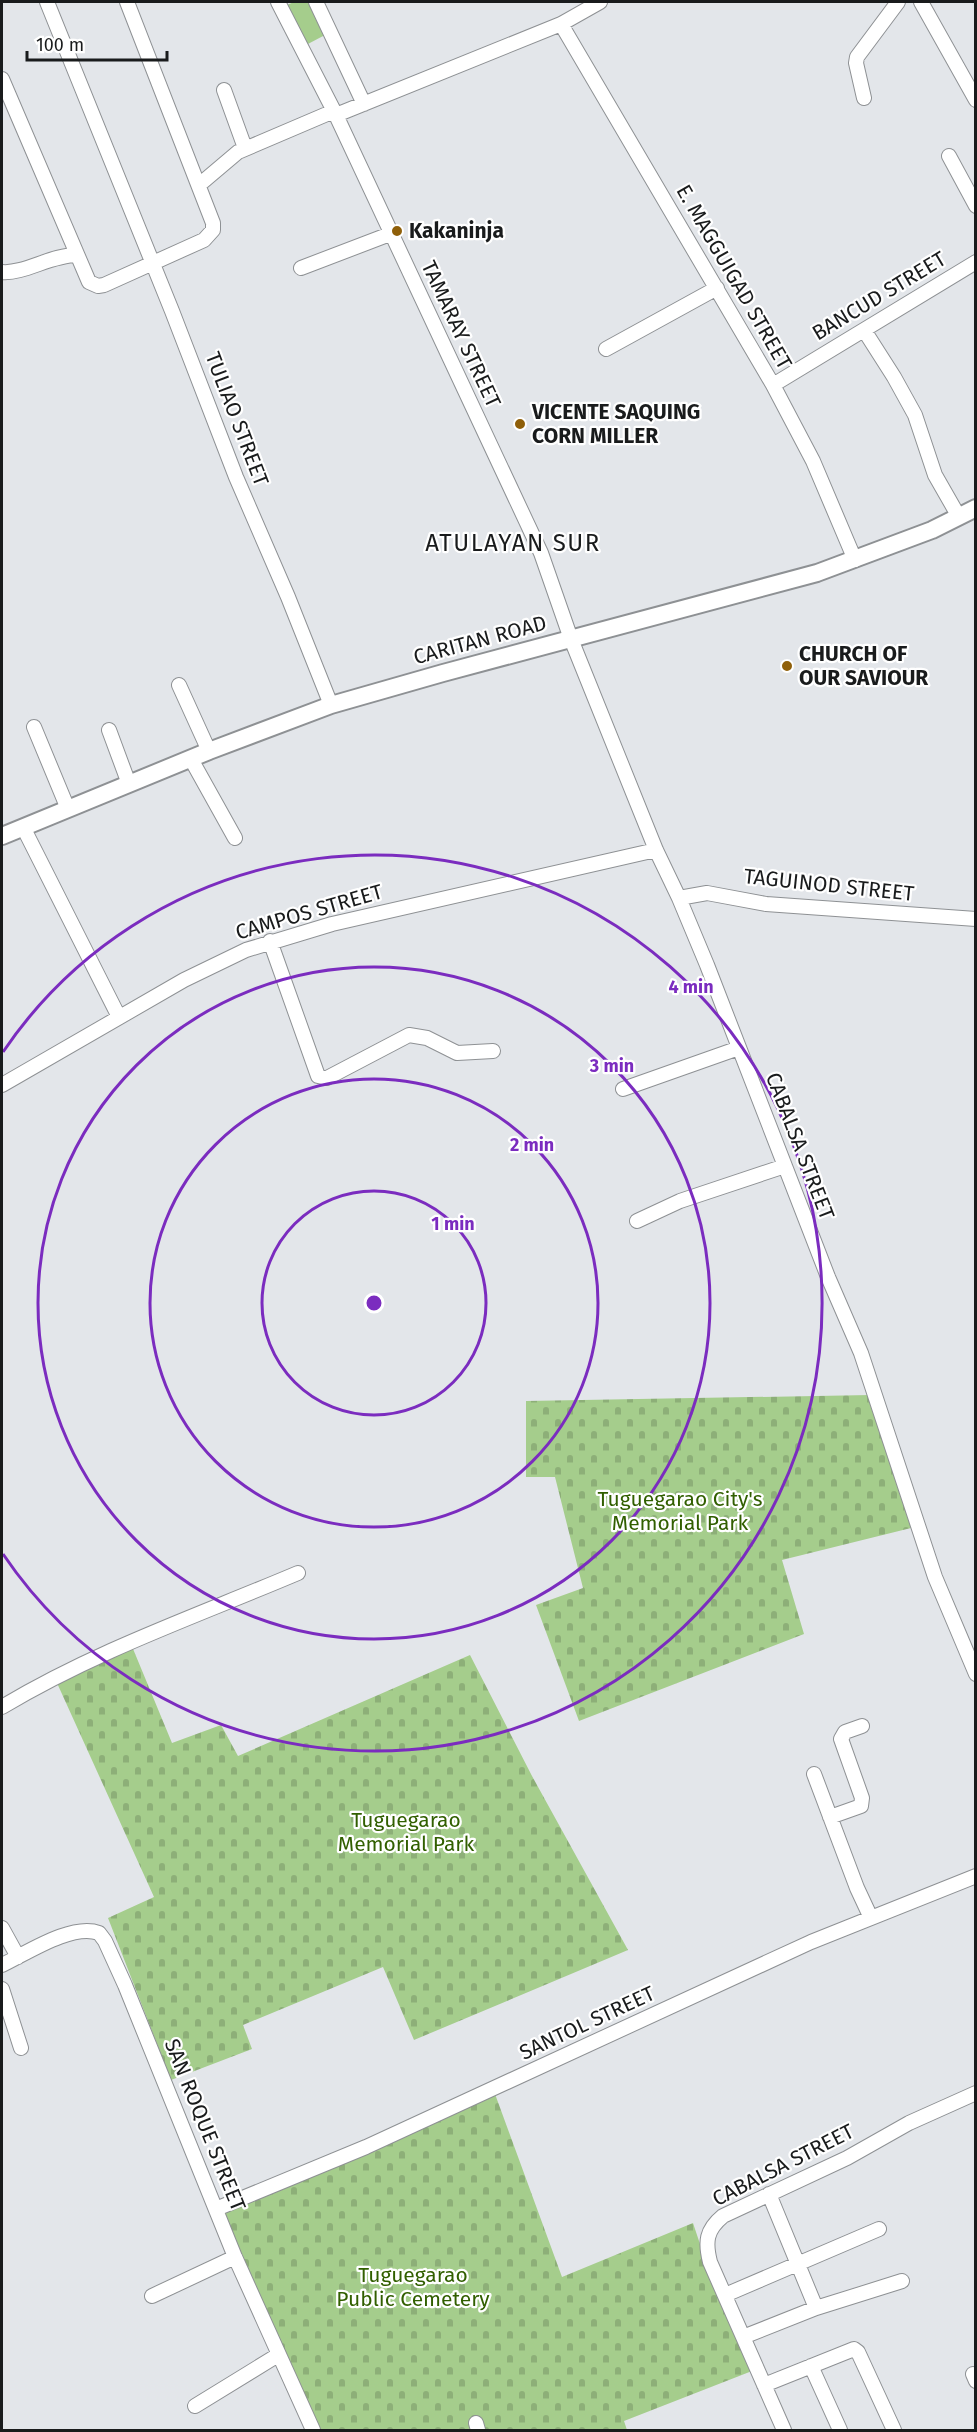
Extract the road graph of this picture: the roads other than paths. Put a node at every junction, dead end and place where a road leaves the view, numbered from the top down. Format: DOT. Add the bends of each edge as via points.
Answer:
graph roads {
  1 [pos="47,2"];
  2 [pos="127,2"];
  3 [pos="278,2"];
  4 [pos="316,2"];
  5 [pos="600,2"];
  6 [pos="898,2"];
  7 [pos="921,2"];
  8 [pos="561,24"];
  9 [pos="2,78"];
  10 [pos="224,90"];
  11 [pos="864,98"];
  12 [pos="975,100"];
  13 [pos="364,104"];
  14 [pos="335,113"];
  15 [pos="245,148"];
  16 [pos="949,156"];
  17 [pos="199,185"];
  18 [pos="975,206"];
  19 [pos="390,234"];
  20 [pos="77,255"];
  21 [pos="975,262"];
  22 [pos="153,263"];
  23 [pos="301,268"];
  24 [pos="2,272"];
  25 [pos="717,288"];
  26 [pos="864,330"];
  27 [pos="606,349"];
  28 [pos="773,385"];
  29 [pos="975,508"];
  30 [pos="959,517"];
  31 [pos="855,560"];
  32 [pos="571,639"];
  33 [pos="178,685"];
  34 [pos="331,705"];
  35 [pos="34,727"];
  36 [pos="109,730"];
  37 [pos="209,751"];
  38 [pos="190,759"];
  39 [pos="129,784"];
  40 [pos="68,808"];
  41 [pos="23,827"];
  42 [pos="2,836"];
  43 [pos="235,838"];
  44 [pos="656,850"];
  45 [pos="679,898"];
  46 [pos="975,919"];
  47 [pos="270,941"];
  48 [pos="119,1017"];
  49 [pos="739,1048"];
  50 [pos="493,1052"];
  51 [pos="2,1086"];
  52 [pos="623,1089"];
  53 [pos="784,1166"];
  54 [pos="637,1221"];
  55 [pos="298,1573"];
  56 [pos="975,1674"];
  57 [pos="2,1707"];
  58 [pos="862,1726"];
  59 [pos="814,1774"];
  60 [pos="830,1818"];
  61 [pos="975,1876"];
  62 [pos="871,1918"];
  63 [pos="2,1928"];
  64 [pos="18,1957"];
  65 [pos="2,1965"];
  66 [pos="2,1989"];
  67 [pos="21,2048"];
  68 [pos="975,2095"];
  69 [pos="769,2194"];
  70 [pos="216,2210"];
  71 [pos="879,2229"];
  72 [pos="236,2257"];
  73 [pos="798,2264"];
  74 [pos="902,2281"];
  75 [pos="725,2295"];
  76 [pos="152,2296"];
  77 [pos="816,2308"];
  78 [pos="743,2337"];
  79 [pos="278,2355"];
  80 [pos="811,2366"];
  81 [pos="764,2385"];
  82 [pos="195,2406"];
  83 [pos="313,2430"];
  84 [pos="784,2430"];
  85 [pos="840,2430"];
  86 [pos="894,2430"];
  1 -- 22 [label="street, TULIAO STREET"];
  2 -- 17 [label="street"];
  3 -- 14 [label="street, TAMARAY STREET"];
  4 -- 13 [label="street"];
  5 -- 8 [label="street"];
  6 -- 11 [label="street" via="857,57"];
  7 -- 12 [label="street"];
  8 -- 13 [label="street"];
  8 -- 25 [label="street, E. MAGGUIGAD STREET"];
  9 -- 20 [label="street"];
  10 -- 15 [label="street"];
  13 -- 14 [label="street"];
  14 -- 15 [label="street"];
  14 -- 19 [label="street, TAMARAY STREET"];
  15 -- 17 [label="street"];
  16 -- 18 [label="street"];
  17 -- 22 [label="street" via="213,230 204,240"];
  19 -- 23 [label="street"];
  19 -- 32 [label="street, TAMARAY STREET" via="531,531"];
  20 -- 22 [label="street" via="89,282 98,286"];
  20 -- 24 [label="street"];
  21 -- 26 [label="street, BANCUD STREET"];
  22 -- 34 [label="street, TULIAO STREET"];
  25 -- 27 [label="street"];
  25 -- 28 [label="street, E. MAGGUIGAD STREET"];
  26 -- 28 [label="street, BANCUD STREET"];
  26 -- 30 [label="street" via="915,415 935,475"];
  28 -- 31 [label="street, E. MAGGUIGAD STREET" via="813,462"];
  29 -- 30 [label="main road, CARITAN ROAD"];
  30 -- 31 [label="main road, CARITAN ROAD"];
  31 -- 32 [label="main road, CARITAN ROAD"];
  32 -- 34 [label="main road, CARITAN ROAD"];
  32 -- 44 [label="street, CABALSA STREET"];
  33 -- 37 [label="street"];
  34 -- 37 [label="main road, CARITAN ROAD"];
  35 -- 40 [label="street"];
  36 -- 39 [label="street"];
  37 -- 38 [label="main road, CARITAN ROAD"];
  38 -- 39 [label="main road, CARITAN ROAD"];
  38 -- 43 [label="street"];
  39 -- 40 [label="main road, CARITAN ROAD"];
  40 -- 41 [label="main road, CARITAN ROAD"];
  41 -- 42 [label="main road, CARITAN ROAD"];
  41 -- 48 [label="street"];
  44 -- 45 [label="street, CABALSA STREET"];
  44 -- 47 [label="street, CAMPOS STREET"];
  45 -- 46 [label="street, TAGUINOD STREET" via="707,893 766,904"];
  45 -- 49 [label="street, CABALSA STREET"];
  47 -- 48 [label="street, CAMPOS STREET" via="221,960"];
  47 -- 50 [label="street" via="318,1076 327,1078 410,1035 427,1038 457,1053"];
  48 -- 51 [label="street, CAMPOS STREET"];
  49 -- 52 [label="street"];
  49 -- 53 [label="street, CABALSA STREET"];
  53 -- 54 [label="street"];
  53 -- 56 [label="street, CABALSA STREET" via="861,1353 935,1577"];
  55 -- 57 [label="street" via="123,1646"];
  58 -- 60 [label="street" via="845,1732 841,1739 862,1798 861,1806"];
  59 -- 60 [label="street"];
  60 -- 62 [label="street"];
  61 -- 62 [label="street, SANTOL STREET"];
  62 -- 70 [label="street, SANTOL STREET" via="366,2147"];
  63 -- 64 [label="street"];
  64 -- 65 [label="street, SAN ROQUE STREET"];
  64 -- 70 [label="street, SAN ROQUE STREET" via="67,1934 81,1930 99,1933 125,1984"];
  66 -- 67 [label="street"];
  68 -- 69 [label="street, CABALSA STREET" via="909,2123 847,2158"];
  69 -- 73 [label="street"];
  69 -- 75 [label="street, CABALSA STREET" via="723,2216 709,2231 709,2256"];
  70 -- 72 [label="street, SAN ROQUE STREET"];
  71 -- 73 [label="street"];
  72 -- 76 [label="street"];
  72 -- 79 [label="street, SAN ROQUE STREET"];
  73 -- 75 [label="street"];
  73 -- 77 [label="street"];
  74 -- 77 [label="street"];
  75 -- 78 [label="street, CABALSA STREET"];
  77 -- 78 [label="street"];
  78 -- 81 [label="street, CABALSA STREET"];
  79 -- 82 [label="street"];
  79 -- 83 [label="street, SAN ROQUE STREET"];
  80 -- 81 [label="street"];
  80 -- 85 [label="street"];
  80 -- 86 [label="street" via="856,2350"];
  81 -- 84 [label="street, CABALSA STREET"];
}
